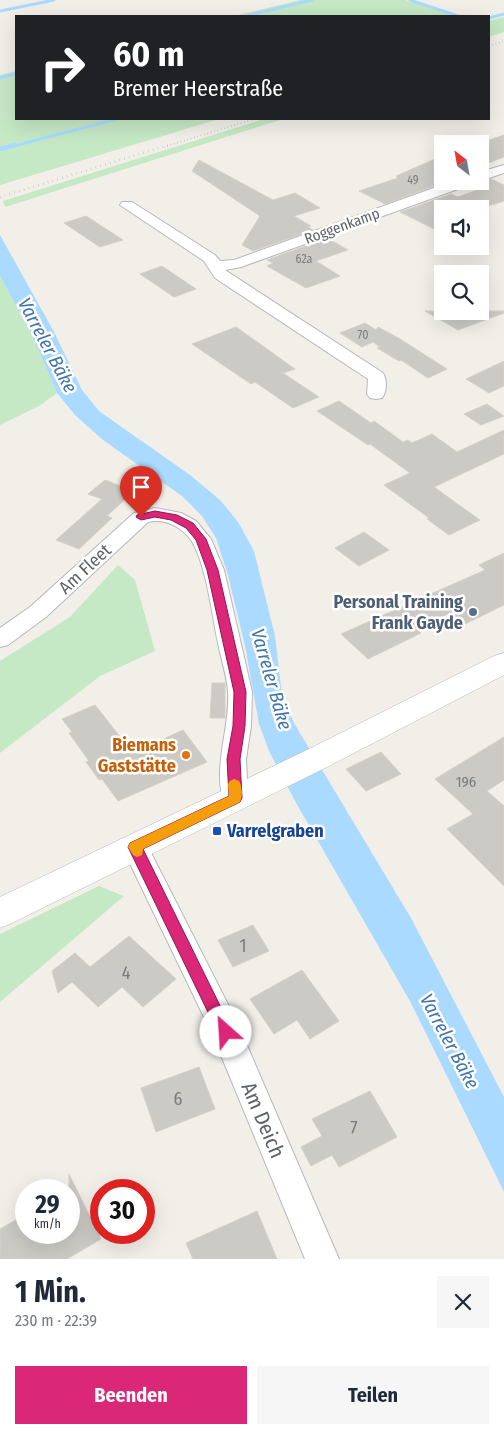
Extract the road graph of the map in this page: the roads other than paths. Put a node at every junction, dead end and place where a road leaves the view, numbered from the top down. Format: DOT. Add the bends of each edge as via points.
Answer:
graph roads {
  1 [pos="504,169"];
  2 [pos="489,174"];
  3 [pos="442,190"];
  4 [pos="127,205"];
  5 [pos="216,266"];
  6 [pos="376,394"];
  7 [pos="0,639"];
  8 [pos="504,663"];
  9 [pos="235,798"];
  10 [pos="135,847"];
  11 [pos="0,913"];
  12 [pos="322,1259"];
  1 -- 2 [label="street"];
  3 -- 5 [label="street, Roggenkamp" via="236,264"];
  4 -- 5 [label="street" via="210,258"];
  5 -- 6 [label="street" via="221,276 377,377"];
  7 -- 9 [label="street, Am Fleet" via="38,612 141,517 155,514 174,517 189,525 201,539 212,570 240,692 239,726 233,759"];
  8 -- 9 [label="main road"];
  9 -- 10 [label="main road"];
  10 -- 11 [label="main road"];
  10 -- 12 [label="street, Am Deich" via="226,1032"];
}
